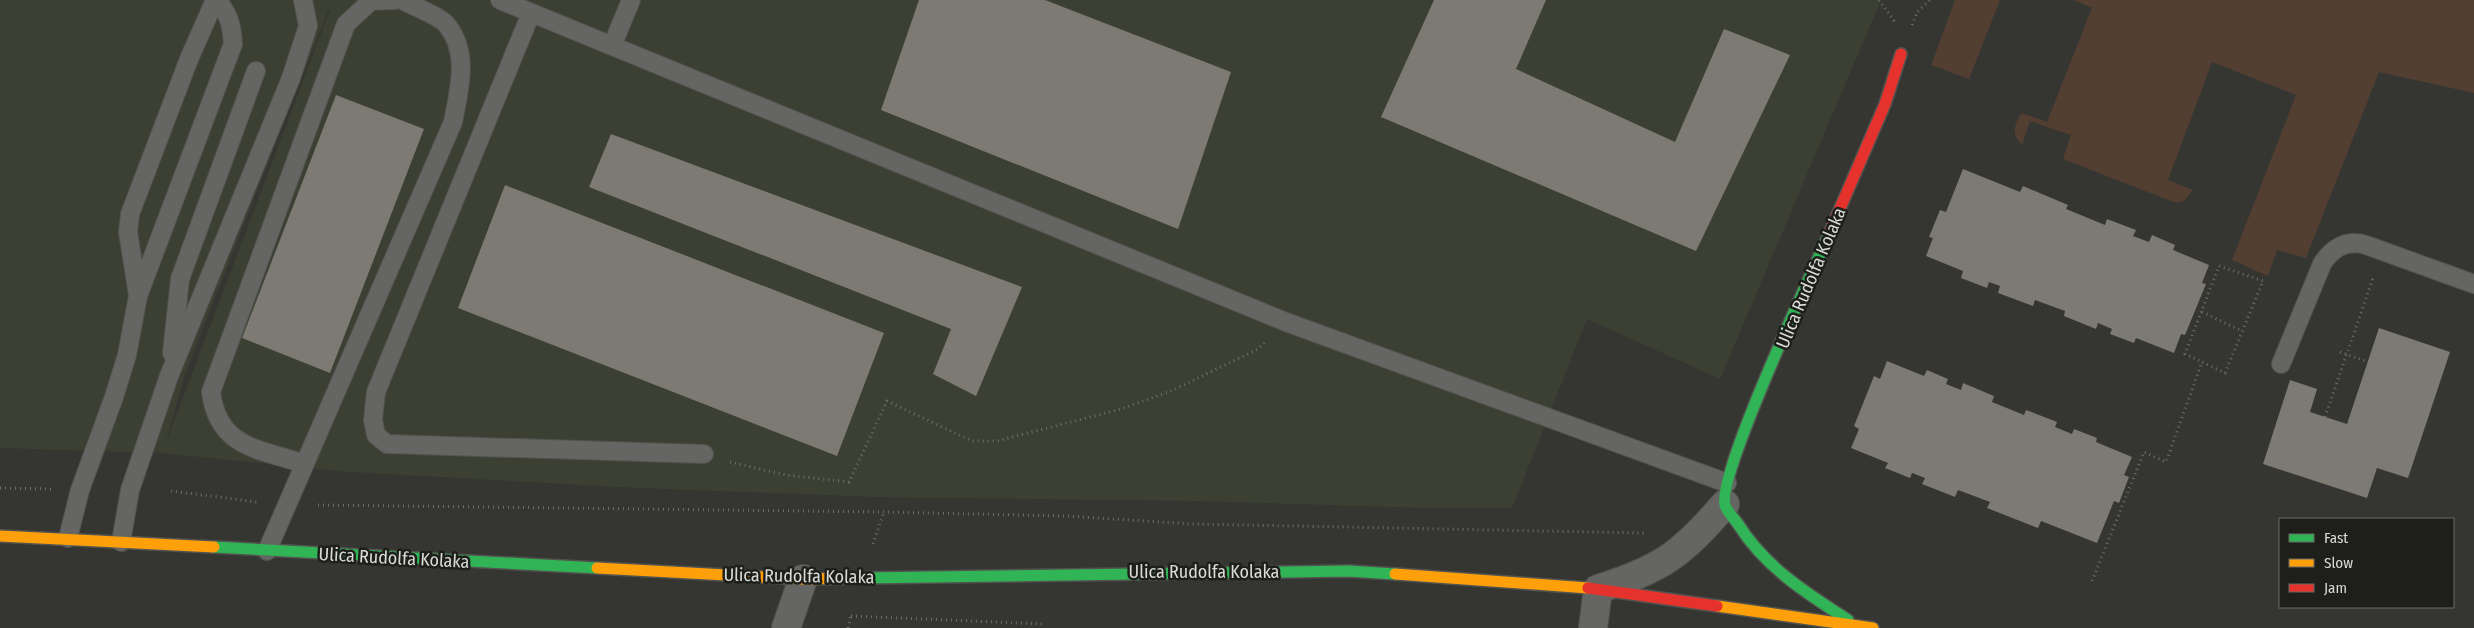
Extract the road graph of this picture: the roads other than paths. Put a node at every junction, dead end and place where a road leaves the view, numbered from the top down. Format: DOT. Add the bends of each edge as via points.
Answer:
graph roads {
  1 [pos="216,0"];
  2 [pos="303,0"];
  3 [pos="395,0"];
  4 [pos="402,0"];
  5 [pos="500,0"];
  6 [pos="631,0"];
  7 [pos="531,12"];
  8 [pos="612,46"];
  9 [pos="1901,54"];
  10 [pos="256,71"];
  11 [pos="2474,284"];
  12 [pos="138,296"];
  13 [pos="2280,364"];
  14 [pos="169,376"];
  15 [pos="704,454"];
  16 [pos="304,464"];
  17 [pos="1726,493"];
  18 [pos="0,536"];
  19 [pos="68,538"];
  20 [pos="121,542"];
  21 [pos="267,551"];
  22 [pos="803,579"];
  23 [pos="1598,588"];
  24 [pos="1856,625"];
  25 [pos="786,628"];
  26 [pos="1593,628"];
  27 [pos="1873,628"];
  1 -- 12 [label="lane" via="193,49 130,214 128,232"];
  1 -- 12 [label="lane" via="227,12 233,44"];
  2 -- 14 [label="lane" via="308,26 291,78"];
  3 -- 16 [label="lane" via="371,1 346,24 211,392 213,411 237,442"];
  4 -- 16 [label="lane" via="446,24 459,48 462,80 452,122"];
  5 -- 7 [label="lane"];
  6 -- 8 [label="lane"];
  7 -- 8 [label="lane"];
  7 -- 15 [label="lane" via="376,392 372,420 376,435 387,444"];
  8 -- 17 [label="lane" via="1286,322"];
  9 -- 17 [label="main road, Ulica Rudolfa Kolaka" via="1885,104 1743,434"];
  10 -- 14 [label="lane" via="180,279"];
  11 -- 13 [label="lane" via="2366,244 2359,242 2341,246 2328,254 2322,264"];
  12 -- 19 [label="lane" via="127,355 80,490"];
  14 -- 20 [label="lane" via="130,490"];
  16 -- 21 [label="lane"];
  17 -- 23 [label="street, Ulica Rudolfa Kolaka" via="1696,538 1675,555 1648,572"];
  17 -- 24 [label="main road, Ulica Rudolfa Kolaka" via="1741,531 1765,559 1789,580"];
  18 -- 19 [label="main road, Ulica Rudolfa Kolaka"];
  19 -- 20 [label="main road, Ulica Rudolfa Kolaka"];
  20 -- 21 [label="main road, Ulica Rudolfa Kolaka"];
  21 -- 22 [label="main road, Ulica Rudolfa Kolaka"];
  22 -- 23 [label="main road, Ulica Rudolfa Kolaka" via="1348,571"];
  22 -- 25 [label="street"];
  23 -- 24 [label="main road, Ulica Rudolfa Kolaka"];
  23 -- 26 [label="street"];
  24 -- 27 [label="main road, Ulica Rudolfa Kolaka"];
}
